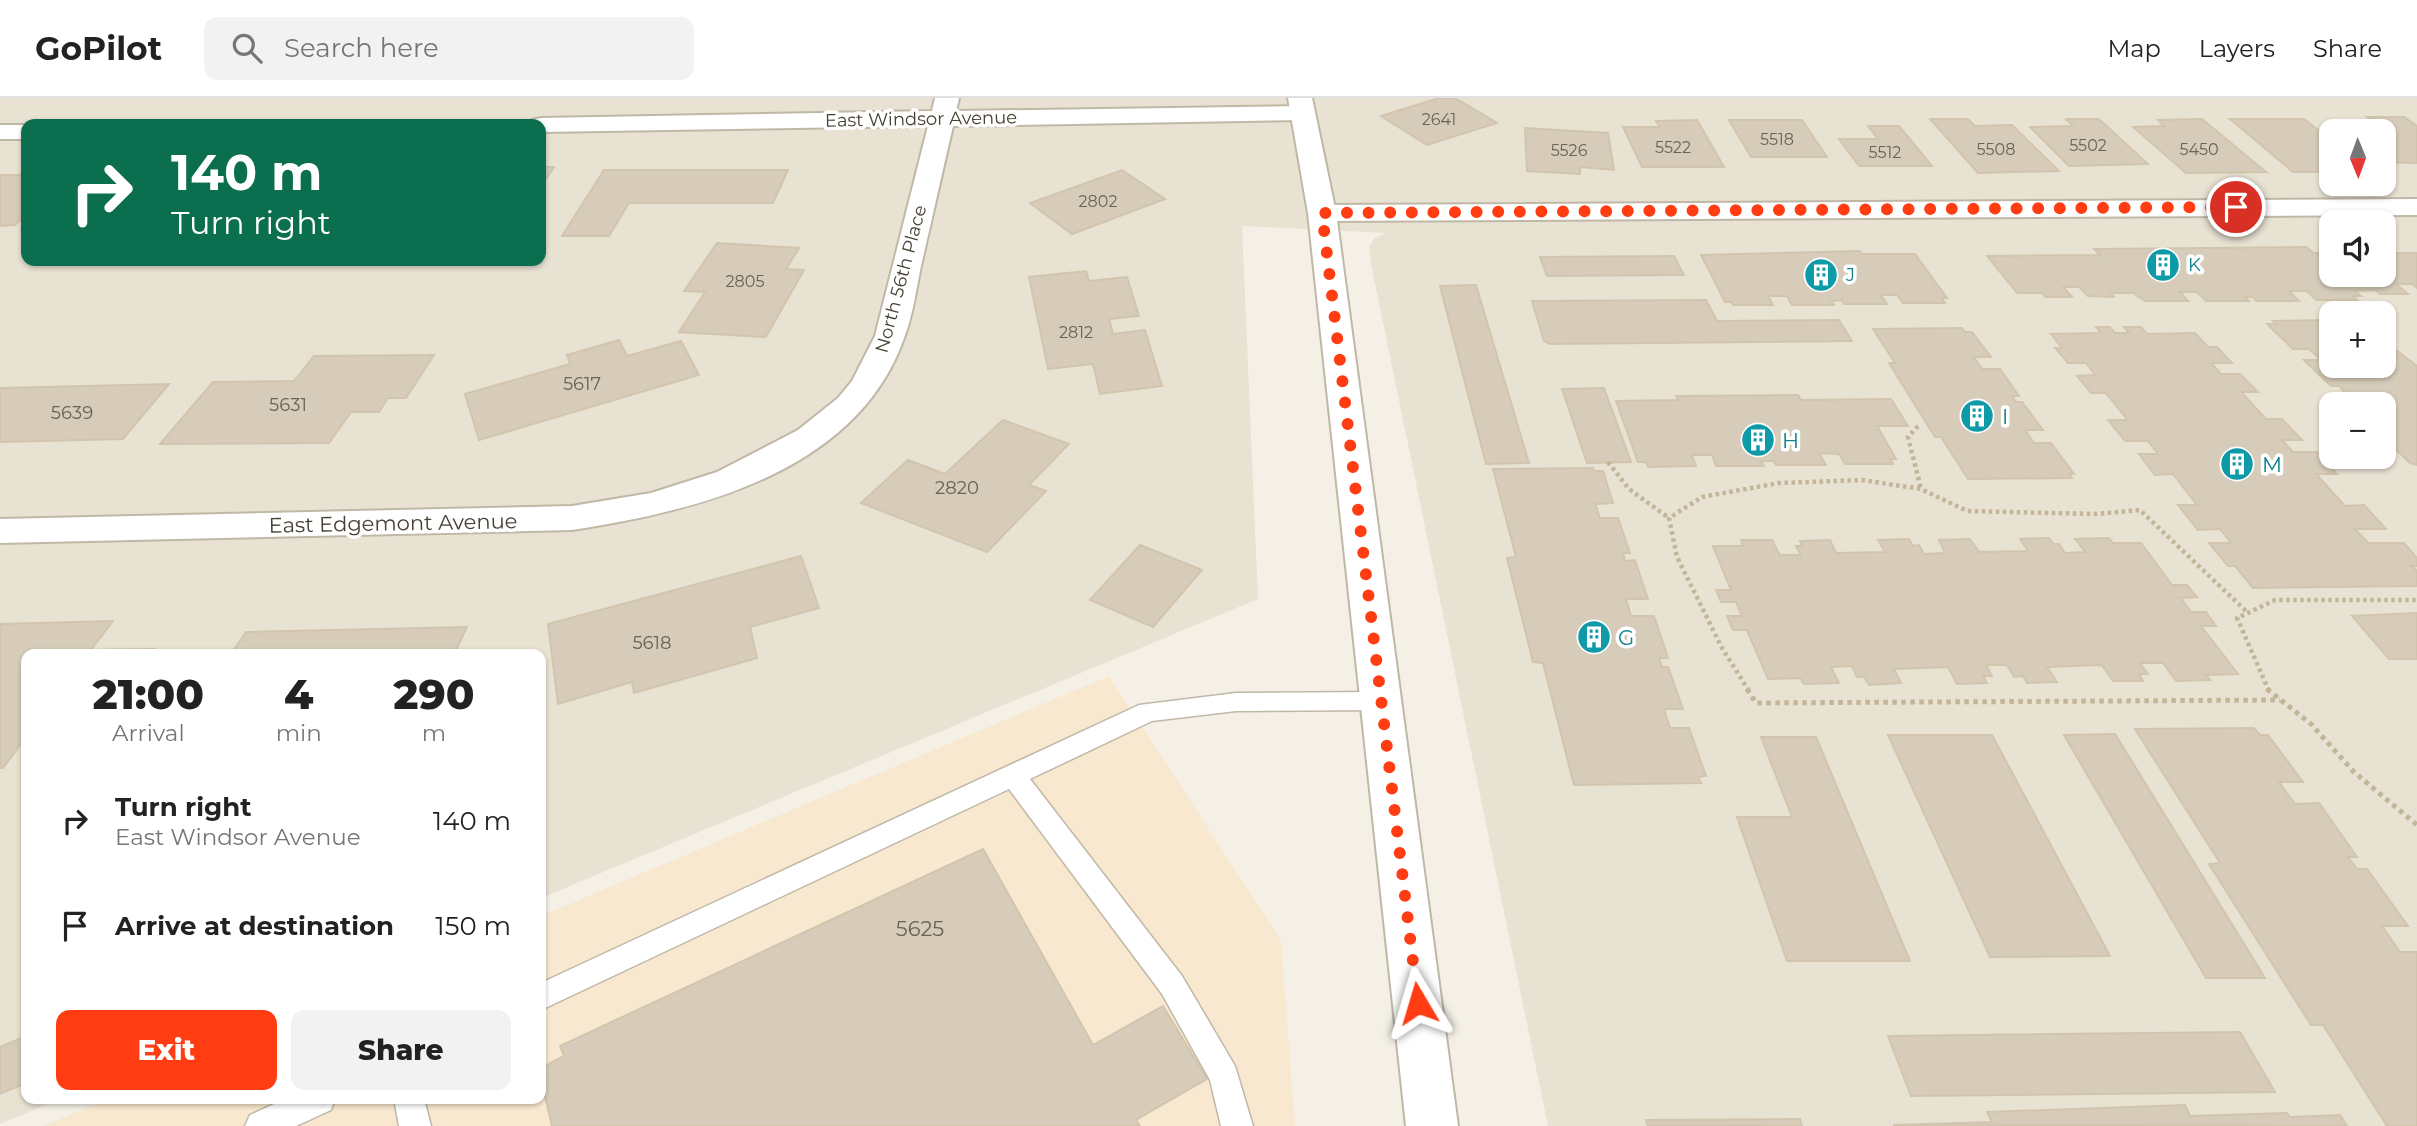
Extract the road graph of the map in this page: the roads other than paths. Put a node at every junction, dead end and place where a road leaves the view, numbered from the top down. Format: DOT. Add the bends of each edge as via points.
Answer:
graph roads {
  1 [pos="1301,106"];
  2 [pos="944,108"];
  3 [pos="546,125"];
  4 [pos="0,132"];
  5 [pos="21,132"];
  6 [pos="2417,207"];
  7 [pos="1322,213"];
  8 [pos="776,457"];
  9 [pos="0,531"];
  10 [pos="1380,701"];
  11 [pos="1013,775"];
  12 [pos="546,995"];
  13 [pos="309,1104"];
  14 [pos="410,1104"];
  15 [pos="261,1126"];
  16 [pos="415,1126"];
  17 [pos="1237,1126"];
  18 [pos="1432,1126"];
  1 -- 2 [label="street, East Windsor Avenue"];
  1 -- 7 [label="street"];
  2 -- 3 [label="street, East Windsor Avenue"];
  2 -- 8 [label="street, North 56th Place" via="890,335 878,365 852,404 817,436"];
  4 -- 5 [label="street"];
  6 -- 7 [label="street"];
  7 -- 10 [label="street"];
  8 -- 9 [label="street, East Edgemont Avenue" via="653,505 572,519"];
  10 -- 11 [label="lane" via="1236,702 1148,712"];
  10 -- 18 [label="street"];
  11 -- 12 [label="lane"];
  11 -- 17 [label="lane" via="1172,985 1224,1076"];
  13 -- 15 [label="lane"];
  14 -- 16 [label="lane"];
}
